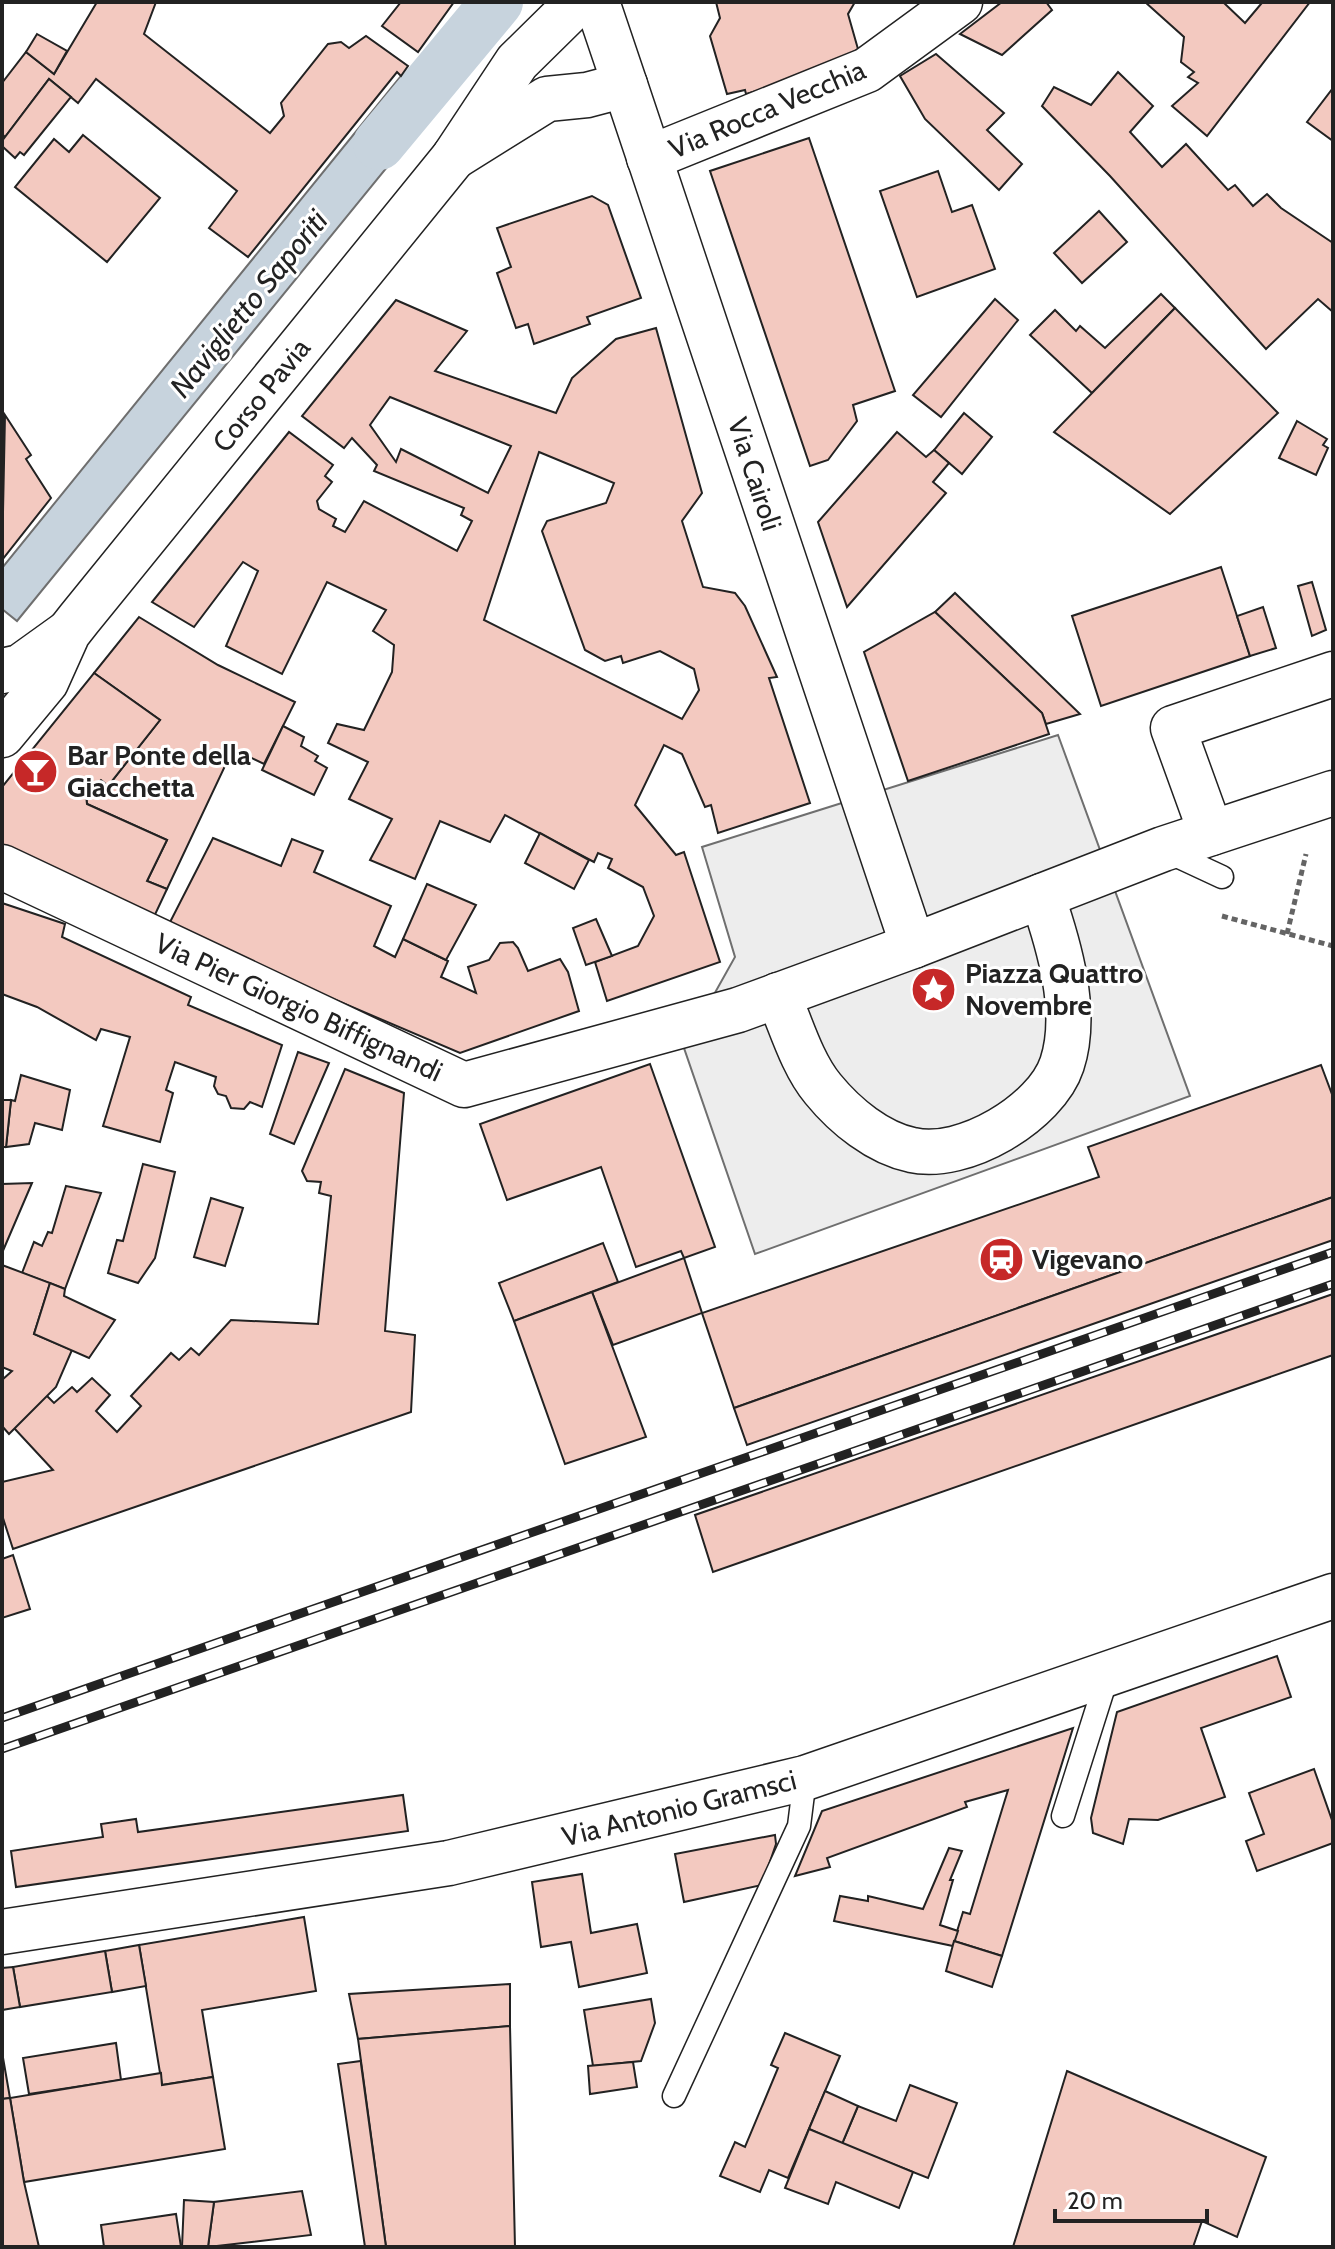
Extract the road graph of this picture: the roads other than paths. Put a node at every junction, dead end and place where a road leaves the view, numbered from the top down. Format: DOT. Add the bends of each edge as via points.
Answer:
graph roads {
  1 [pos="578,2"];
  2 [pos="597,2"];
  3 [pos="960,2"];
  4 [pos="625,85"];
  5 [pos="454,157"];
  6 [pos="649,158"];
  7 [pos="68,633"];
  8 [pos="2,671"];
  9 [pos="1333,674"];
  10 [pos="2,735"];
  11 [pos="1333,793"];
  12 [pos="1211,833"];
  13 [pos="1163,849"];
  14 [pos="2,867"];
  15 [pos="1222,877"];
  16 [pos="1042,896"];
  17 [pos="913,946"];
  18 [pos="778,995"];
  19 [pos="1333,1596"];
  20 [pos="1108,1673"];
  21 [pos="805,1778"];
  22 [pos="1063,1816"];
  23 [pos="2,1932"];
  24 [pos="674,2096"];
  1 -- 5 [label="street, Corso Pavia" via="517,62"];
  2 -- 4 [label="street, Via Cairoli"];
  3 -- 6 [label="street, Via Rocca Vecchia" via="867,70"];
  4 -- 5 [label="street, Corso Pavia" via="547,99"];
  4 -- 6 [label="street, Via Cairoli"];
  5 -- 7 [label="street, Corso Pavia"];
  6 -- 17 [label="street, Via Cairoli"];
  7 -- 8 [label="street, Corso Pavia" via="20,667"];
  7 -- 10 [label="street, Corso Pavia" via="46,682"];
  9 -- 12 [label="street" via="1173,728"];
  11 -- 12 [label="street, Via Pier Giorgio Biffignandi"];
  12 -- 13 [label="street, Via Pier Giorgio Biffignandi"];
  13 -- 15 [label="lane"];
  13 -- 16 [label="street, Via Pier Giorgio Biffignandi"];
  14 -- 18 [label="street, Via Pier Giorgio Biffignandi" via="464,1085"];
  16 -- 17 [label="street, Via Pier Giorgio Biffignandi"];
  16 -- 18 [label="street" via="1064,981 1068,1028 1062,1066 1021,1117 987,1138 949,1149 914,1151 872,1133 821,1087"];
  17 -- 18 [label="street, Via Pier Giorgio Biffignandi"];
  19 -- 20 [label="street, Via Antonio Gramsci"];
  20 -- 21 [label="street, Via Antonio Gramsci"];
  20 -- 22 [label="lane"];
  21 -- 23 [label="street, Via Antonio Gramsci" via="449,1863"];
  21 -- 24 [label="lane" via="799,1826"];
}
